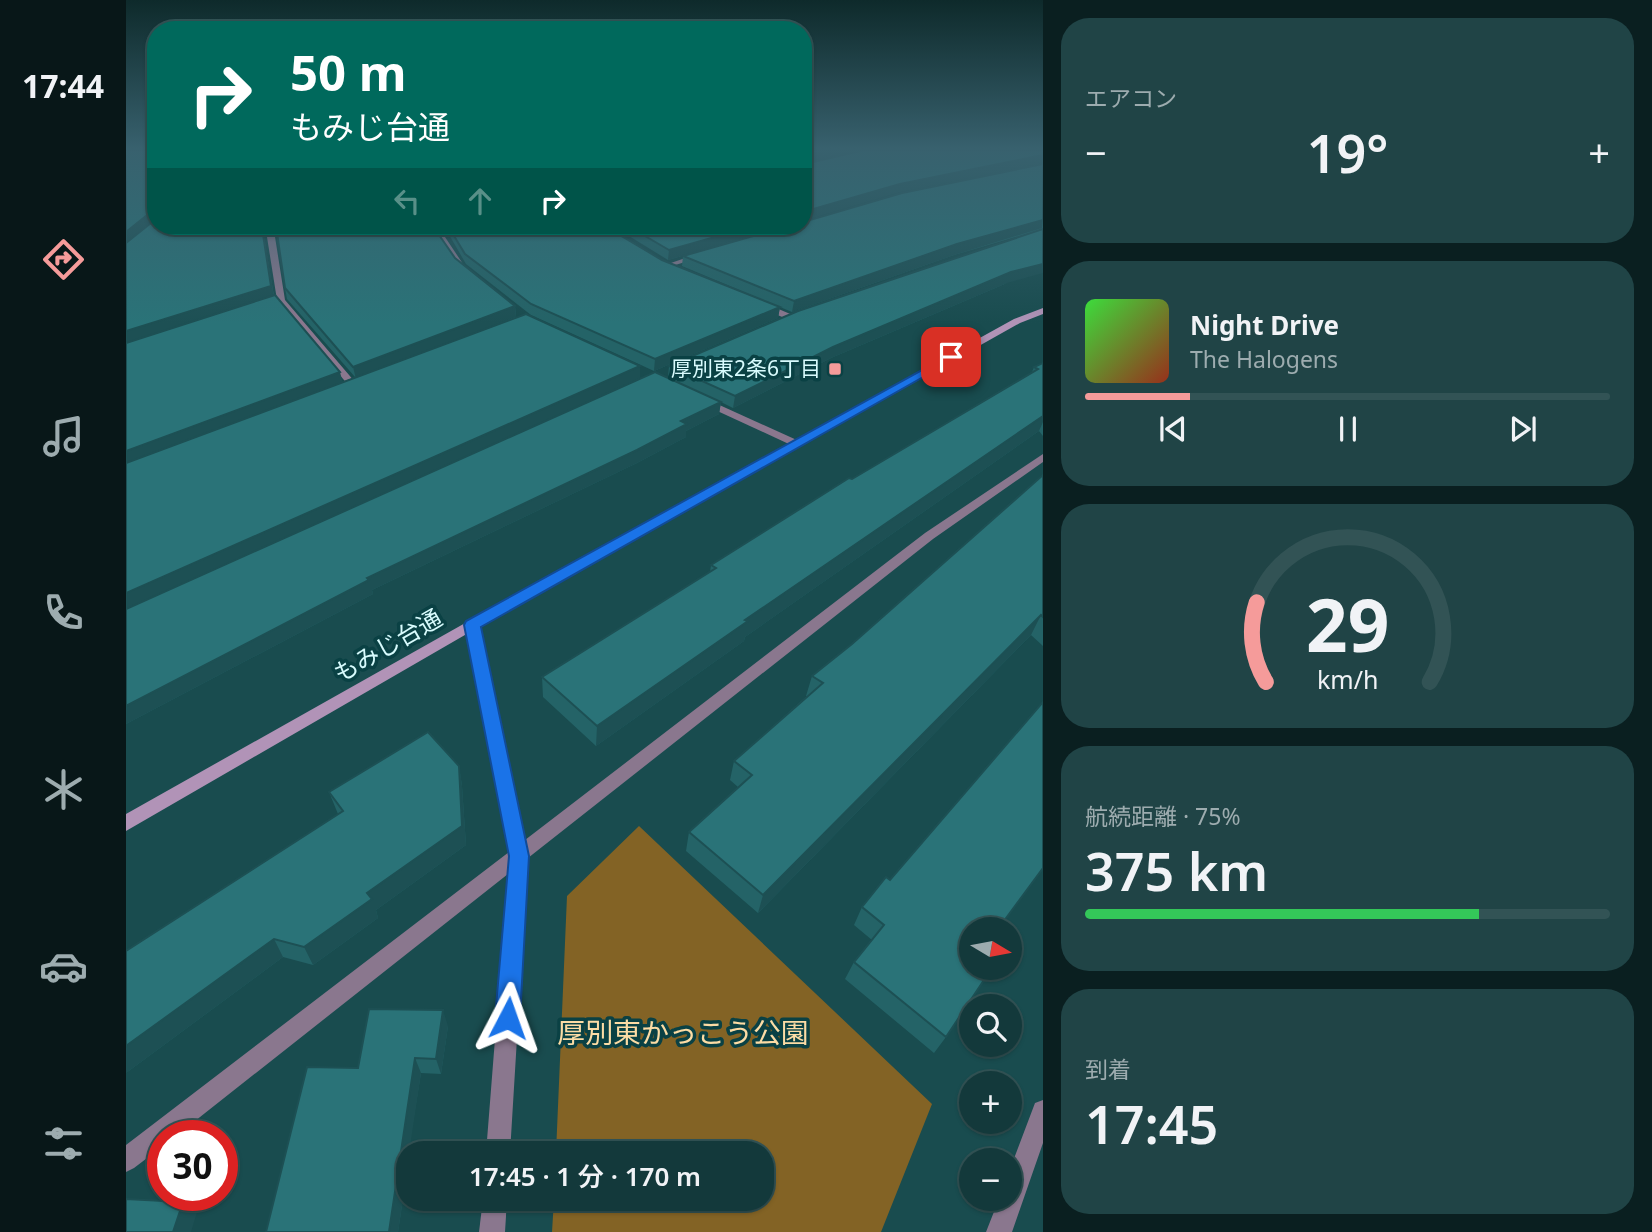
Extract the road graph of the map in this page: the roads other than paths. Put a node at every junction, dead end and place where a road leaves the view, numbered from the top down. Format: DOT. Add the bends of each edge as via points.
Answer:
graph roads {
  1 [pos="272,235"];
  2 [pos="440,235"];
  3 [pos="707,254"];
  4 [pos="658,260"];
  5 [pos="669,265"];
  6 [pos="681,271"];
  7 [pos="472,276"];
  8 [pos="281,300"];
  9 [pos="755,302"];
  10 [pos="268,304"];
  11 [pos="1043,311"];
  12 [pos="805,314"];
  13 [pos="792,318"];
  14 [pos="779,324"];
  15 [pos="365,380"];
  16 [pos="352,384"];
  17 [pos="340,389"];
  18 [pos="689,394"];
  19 [pos="795,443"];
  20 [pos="1043,457"];
  21 [pos="472,625"];
  22 [pos="126,823"];
  23 [pos="519,856"];
  24 [pos="1043,1111"];
  25 [pos="499,1141"];
  26 [pos="126,1160"];
  27 [pos="494,1211"];
  28 [pos="492,1232"];
  29 [pos="999,1232"];
  1 -- 8 [label="street"];
  2 -- 7 [label="street" via="461,268"];
  3 -- 5 [label="street"];
  4 -- 5 [label="street"];
  5 -- 6 [label="street"];
  8 -- 10 [label="street"];
  8 -- 16 [label="street"];
  9 -- 13 [label="street"];
  11 -- 19 [label="street, もみじ台通"];
  12 -- 13 [label="street"];
  13 -- 14 [label="street"];
  15 -- 16 [label="street"];
  16 -- 17 [label="street"];
  18 -- 19 [label="street"];
  19 -- 21 [label="street, もみじ台通"];
  20 -- 23 [label="street" via="929,536"];
  21 -- 22 [label="street, もみじ台通"];
  21 -- 23 [label="street"];
  23 -- 25 [label="street"];
  23 -- 26 [label="street"];
  24 -- 29 [label="street"];
  27 -- 28 [label="street"];
}
